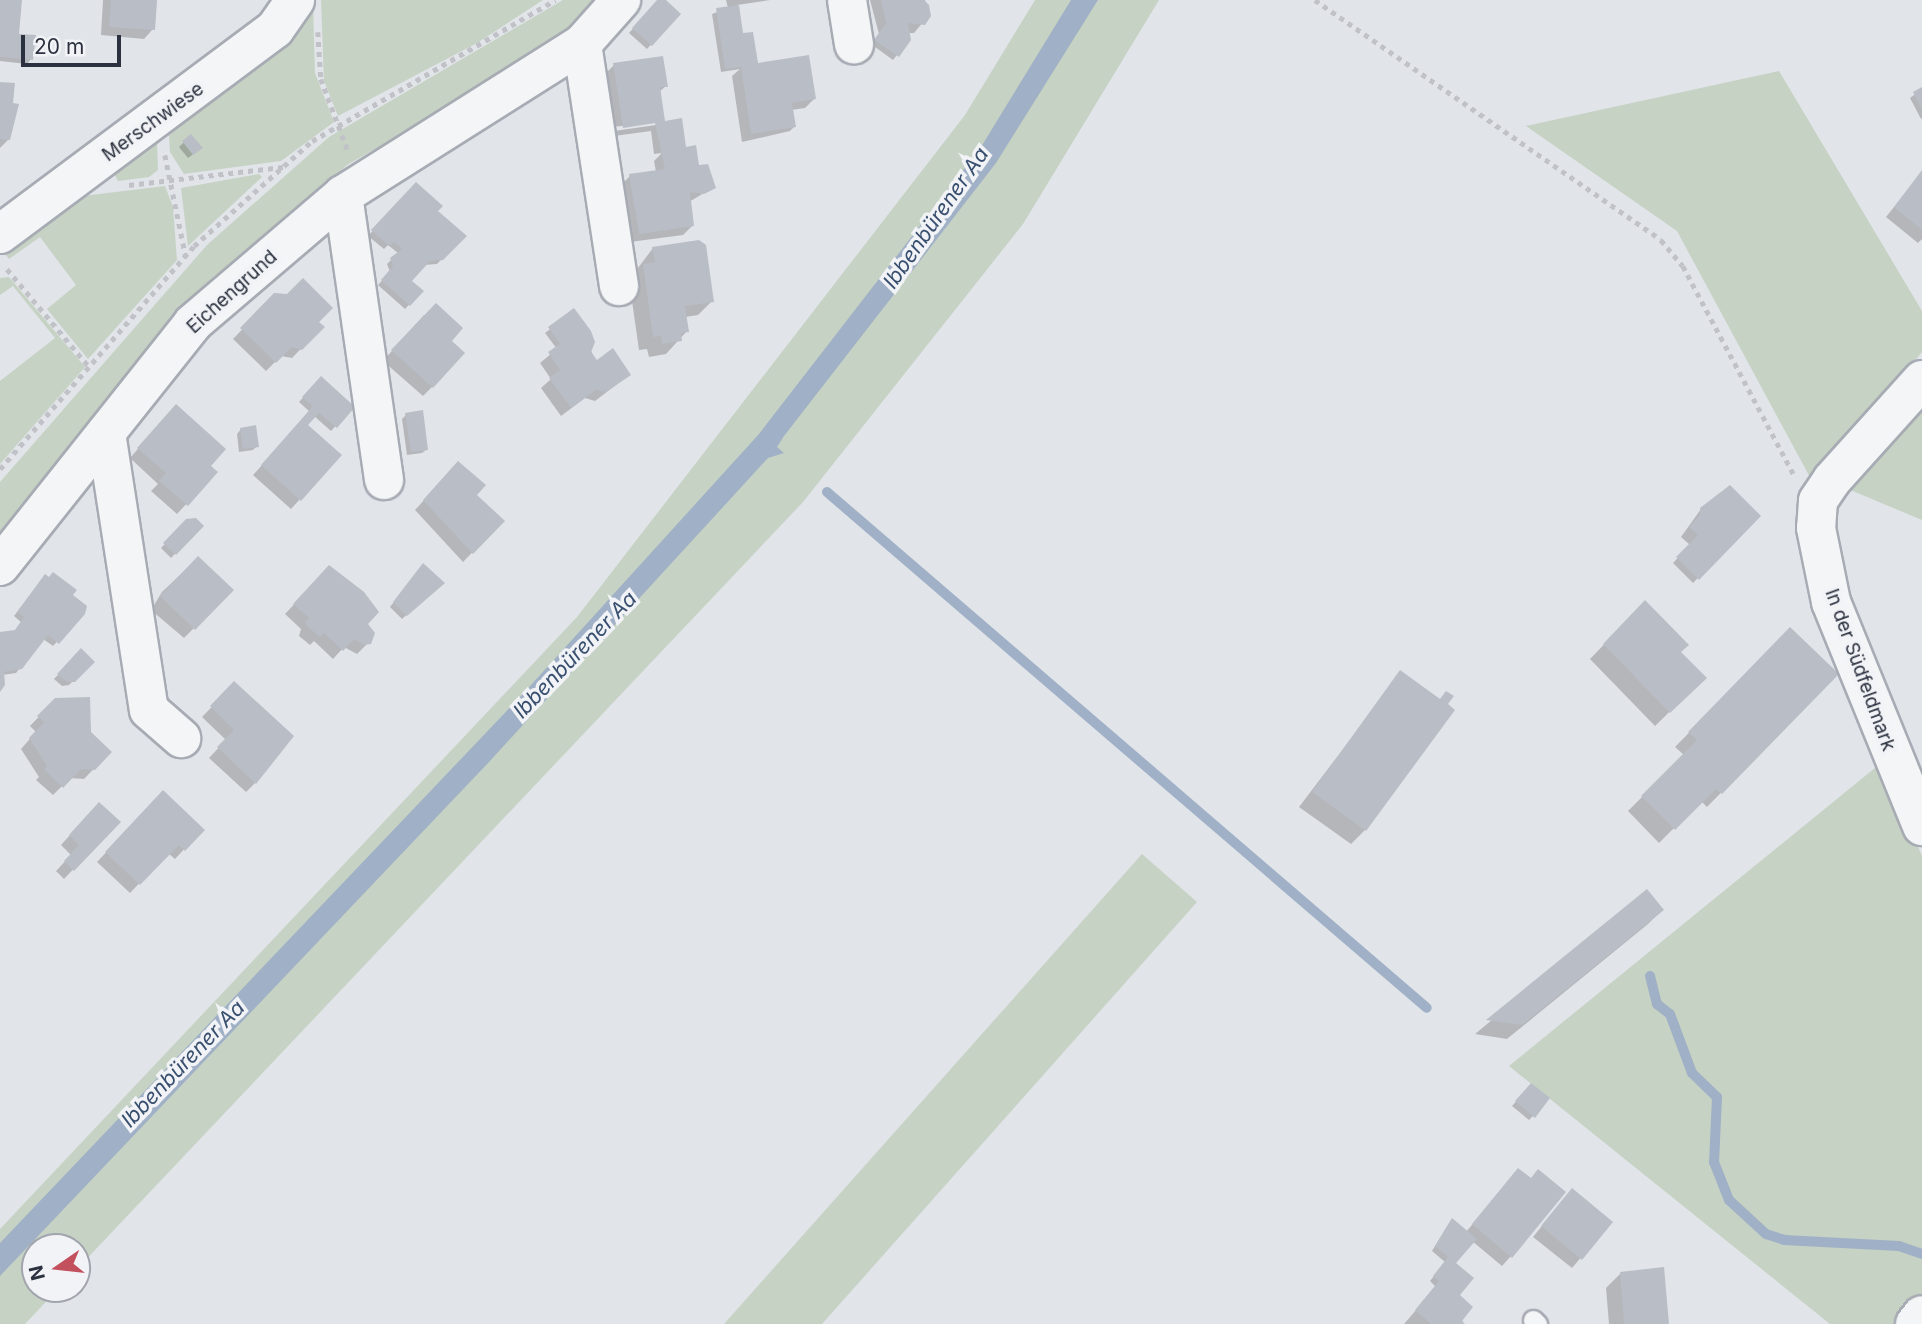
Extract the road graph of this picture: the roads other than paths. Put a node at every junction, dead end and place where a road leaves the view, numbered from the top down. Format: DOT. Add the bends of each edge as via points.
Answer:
graph roads {
  1 [pos="621,0"];
  2 [pos="847,0"];
  3 [pos="306,13"];
  4 [pos="582,44"];
  5 [pos="854,44"];
  6 [pos="343,195"];
  7 [pos="0,234"];
  8 [pos="619,286"];
  9 [pos="1922,380"];
  10 [pos="106,433"];
  11 [pos="384,480"];
  12 [pos="0,566"];
  13 [pos="181,738"];
  14 [pos="1922,826"];
  15 [pos="1922,1315"];
  16 [pos="1915,1324"];
  1 -- 4 [label="street, Eichengrund"];
  2 -- 5 [label="street"];
  3 -- 7 [label="street, Merschwiese" via="275,29"];
  4 -- 6 [label="street, Eichengrund"];
  4 -- 8 [label="street"];
  6 -- 10 [label="street, Eichengrund" via="193,323"];
  6 -- 11 [label="street"];
  9 -- 14 [label="street, In der Südfeldmark" via="1818,501 1816,528 1831,602"];
  10 -- 12 [label="street, Eichengrund"];
  10 -- 13 [label="street" via="149,710"];
  15 -- 16 [label="street"];
}
